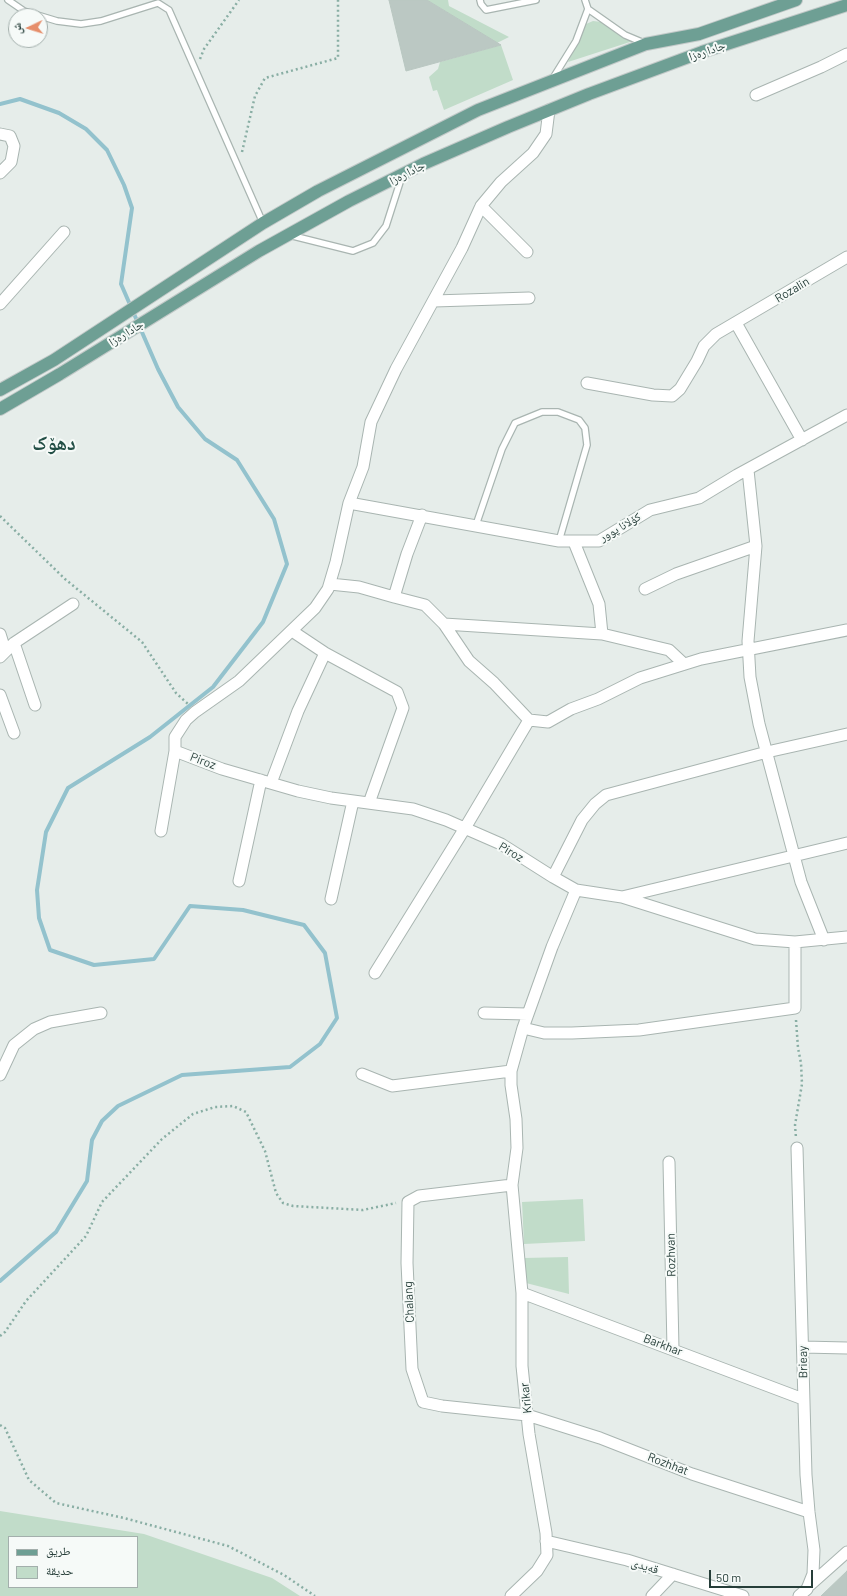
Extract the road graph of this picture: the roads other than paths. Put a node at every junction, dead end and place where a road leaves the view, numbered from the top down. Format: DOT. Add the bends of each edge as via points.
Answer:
graph roads {
  1 [pos="8,0"];
  2 [pos="480,0"];
  3 [pos="536,0"];
  4 [pos="585,0"];
  5 [pos="796,0"];
  6 [pos="847,5"];
  7 [pos="588,9"];
  8 [pos="646,44"];
  9 [pos="847,54"];
  10 [pos="551,82"];
  11 [pos="756,95"];
  12 [pos="549,110"];
  13 [pos="0,134"];
  14 [pos="0,173"];
  15 [pos="403,174"];
  16 [pos="481,206"];
  17 [pos="263,223"];
  18 [pos="64,232"];
  19 [pos="289,235"];
  20 [pos="527,252"];
  21 [pos="847,257"];
  22 [pos="529,298"];
  23 [pos="434,301"];
  24 [pos="0,304"];
  25 [pos="736,323"];
  26 [pos="587,383"];
  27 [pos="0,390"];
  28 [pos="0,410"];
  29 [pos="847,415"];
  30 [pos="802,440"];
  31 [pos="748,470"];
  32 [pos="349,503"];
  33 [pos="422,515"];
  34 [pos="476,525"];
  35 [pos="558,541"];
  36 [pos="574,542"];
  37 [pos="756,546"];
  38 [pos="330,584"];
  39 [pos="645,589"];
  40 [pos="394,597"];
  41 [pos="73,604"];
  42 [pos="444,624"];
  43 [pos="847,630"];
  44 [pos="292,632"];
  45 [pos="0,634"];
  46 [pos="602,634"];
  47 [pos="6,650"];
  48 [pos="748,650"];
  49 [pos="325,654"];
  50 [pos="684,664"];
  51 [pos="0,695"];
  52 [pos="35,705"];
  53 [pos="529,720"];
  54 [pos="14,734"];
  55 [pos="847,734"];
  56 [pos="175,751"];
  57 [pos="767,752"];
  58 [pos="266,782"];
  59 [pos="353,801"];
  60 [pos="368,803"];
  61 [pos="465,828"];
  62 [pos="161,831"];
  63 [pos="847,844"];
  64 [pos="794,856"];
  65 [pos="553,877"];
  66 [pos="239,881"];
  67 [pos="576,890"];
  68 [pos="622,898"];
  69 [pos="331,899"];
  70 [pos="847,938"];
  71 [pos="824,940"];
  72 [pos="795,942"];
  73 [pos="375,973"];
  74 [pos="101,1013"];
  75 [pos="484,1013"];
  76 [pos="528,1014"];
  77 [pos="523,1028"];
  78 [pos="511,1071"];
  79 [pos="362,1074"];
  80 [pos="0,1075"];
  81 [pos="797,1148"];
  82 [pos="669,1162"];
  83 [pos="512,1185"];
  84 [pos="522,1292"];
  85 [pos="803,1347"];
  86 [pos="847,1348"];
  87 [pos="673,1349"];
  88 [pos="803,1399"];
  89 [pos="528,1415"];
  90 [pos="809,1512"];
  91 [pos="546,1541"];
  92 [pos="847,1552"];
  93 [pos="673,1574"];
  94 [pos="803,1592"];
  95 [pos="511,1596"];
  96 [pos="652,1596"];
  97 [pos="743,1596"];
  1 -- 17 [label="lane" via="24,11 57,21 81,24 101,21 158,3 169,10"];
  2 -- 3 [label="lane" via="486,10"];
  4 -- 7 [label="lane"];
  5 -- 8 [label="main road, جادا ره‌زا" via="698,34"];
  6 -- 12 [label="main road, جادا ره‌زا" via="702,52"];
  7 -- 8 [label="lane" via="625,35"];
  7 -- 10 [label="lane" via="576,41"];
  8 -- 10 [label="main road, جادا ره‌زا"];
  9 -- 11 [label="street"];
  10 -- 17 [label="main road, جادا ره‌زا" via="478,110 318,191"];
  12 -- 15 [label="main road, جادا ره‌زا"];
  12 -- 16 [label="street" via="546,134 538,147 501,182"];
  13 -- 14 [label="street" via="10,136 14,146 11,162"];
  15 -- 19 [label="main road, جادا ره‌زا"];
  15 -- 19 [label="lane" via="386,226 373,243 353,251"];
  16 -- 20 [label="street"];
  16 -- 23 [label="street"];
  17 -- 27 [label="main road, جادا ره‌زا" via="54,360"];
  18 -- 24 [label="street"];
  19 -- 28 [label="main road, جادا ره‌زا"];
  21 -- 25 [label="street, Rozalin"];
  22 -- 23 [label="street"];
  23 -- 32 [label="street" via="396,369 371,422 363,467"];
  25 -- 26 [label="street, Rozalin" via="716,334 704,346 680,389 672,396"];
  25 -- 30 [label="street"];
  29 -- 30 [label="street, کۆلانا پوور"];
  30 -- 31 [label="street, کۆلانا پوور"];
  31 -- 36 [label="street, کۆلانا پوور" via="699,498 650,510 599,541"];
  31 -- 37 [label="street"];
  32 -- 33 [label="street, کۆلانا پوور"];
  32 -- 38 [label="street"];
  33 -- 34 [label="street, کۆلانا پوور"];
  33 -- 40 [label="street"];
  34 -- 35 [label="street, کۆلانا پوور"];
  34 -- 35 [label="lane" via="502,449 515,423 542,412 558,412 579,420 585,428 586,445"];
  35 -- 36 [label="street, کۆلانا پوور"];
  36 -- 46 [label="street" via="600,604"];
  37 -- 39 [label="street" via="676,574"];
  37 -- 48 [label="street"];
  38 -- 40 [label="street" via="359,587"];
  38 -- 44 [label="street" via="315,608"];
  40 -- 42 [label="street" via="425,605"];
  41 -- 47 [label="street"];
  42 -- 46 [label="street"];
  42 -- 53 [label="street" via="469,661"];
  43 -- 48 [label="street"];
  44 -- 49 [label="street"];
  44 -- 56 [label="street" via="239,681 186,720 176,737"];
  45 -- 47 [label="street"];
  46 -- 50 [label="street" via="669,650"];
  47 -- 52 [label="street"];
  48 -- 50 [label="street"];
  48 -- 57 [label="street" via="750,677"];
  49 -- 58 [label="street"];
  49 -- 60 [label="street" via="397,692 403,708"];
  50 -- 53 [label="street" via="640,678 548,722"];
  51 -- 54 [label="street"];
  53 -- 61 [label="street"];
  55 -- 57 [label="street"];
  56 -- 58 [label="street, Piroz"];
  56 -- 62 [label="street"];
  57 -- 64 [label="street"];
  57 -- 65 [label="street" via="606,795 582,820"];
  58 -- 59 [label="street, Piroz"];
  58 -- 66 [label="street"];
  59 -- 60 [label="street, Piroz"];
  59 -- 69 [label="street"];
  60 -- 61 [label="street, Piroz" via="413,809"];
  61 -- 65 [label="street, Piroz" via="501,844"];
  61 -- 73 [label="street"];
  63 -- 64 [label="street"];
  64 -- 68 [label="street"];
  64 -- 71 [label="street" via="801,882"];
  65 -- 67 [label="street, Piroz"];
  67 -- 68 [label="street, Piroz"];
  67 -- 76 [label="street, Krikar"];
  68 -- 72 [label="street, Piroz" via="755,939"];
  70 -- 71 [label="street, Piroz"];
  71 -- 72 [label="street, Piroz"];
  72 -- 77 [label="street" via="795,1008 639,1030 544,1033"];
  74 -- 80 [label="street" via="50,1022 34,1029 14,1045"];
  75 -- 76 [label="street"];
  76 -- 77 [label="street, Krikar"];
  77 -- 78 [label="street, Krikar"];
  78 -- 79 [label="street" via="392,1086"];
  78 -- 83 [label="street, Krikar" via="517,1148"];
  81 -- 85 [label="street, Brieay"];
  82 -- 87 [label="street, Rozhvan"];
  83 -- 84 [label="street, Krikar"];
  83 -- 89 [label="street, Chalang" via="419,1196 408,1202 407,1263 412,1369 423,1402"];
  84 -- 87 [label="street, Barkhar"];
  84 -- 89 [label="street, Krikar" via="522,1366"];
  85 -- 86 [label="street"];
  85 -- 88 [label="street, Brieay"];
  87 -- 88 [label="street, Barkhar"];
  88 -- 90 [label="street, Brieay"];
  89 -- 90 [label="street, Rozhhat" via="600,1438 692,1474"];
  89 -- 91 [label="street, Krikar"];
  90 -- 94 [label="street, Brieay" via="814,1550 813,1574"];
  91 -- 93 [label="street, قەیدی"];
  91 -- 95 [label="street, Krikar" via="546,1555 537,1571"];
  92 -- 94 [label="street"];
  93 -- 96 [label="street"];
  93 -- 97 [label="street, قەیدی"];
}
